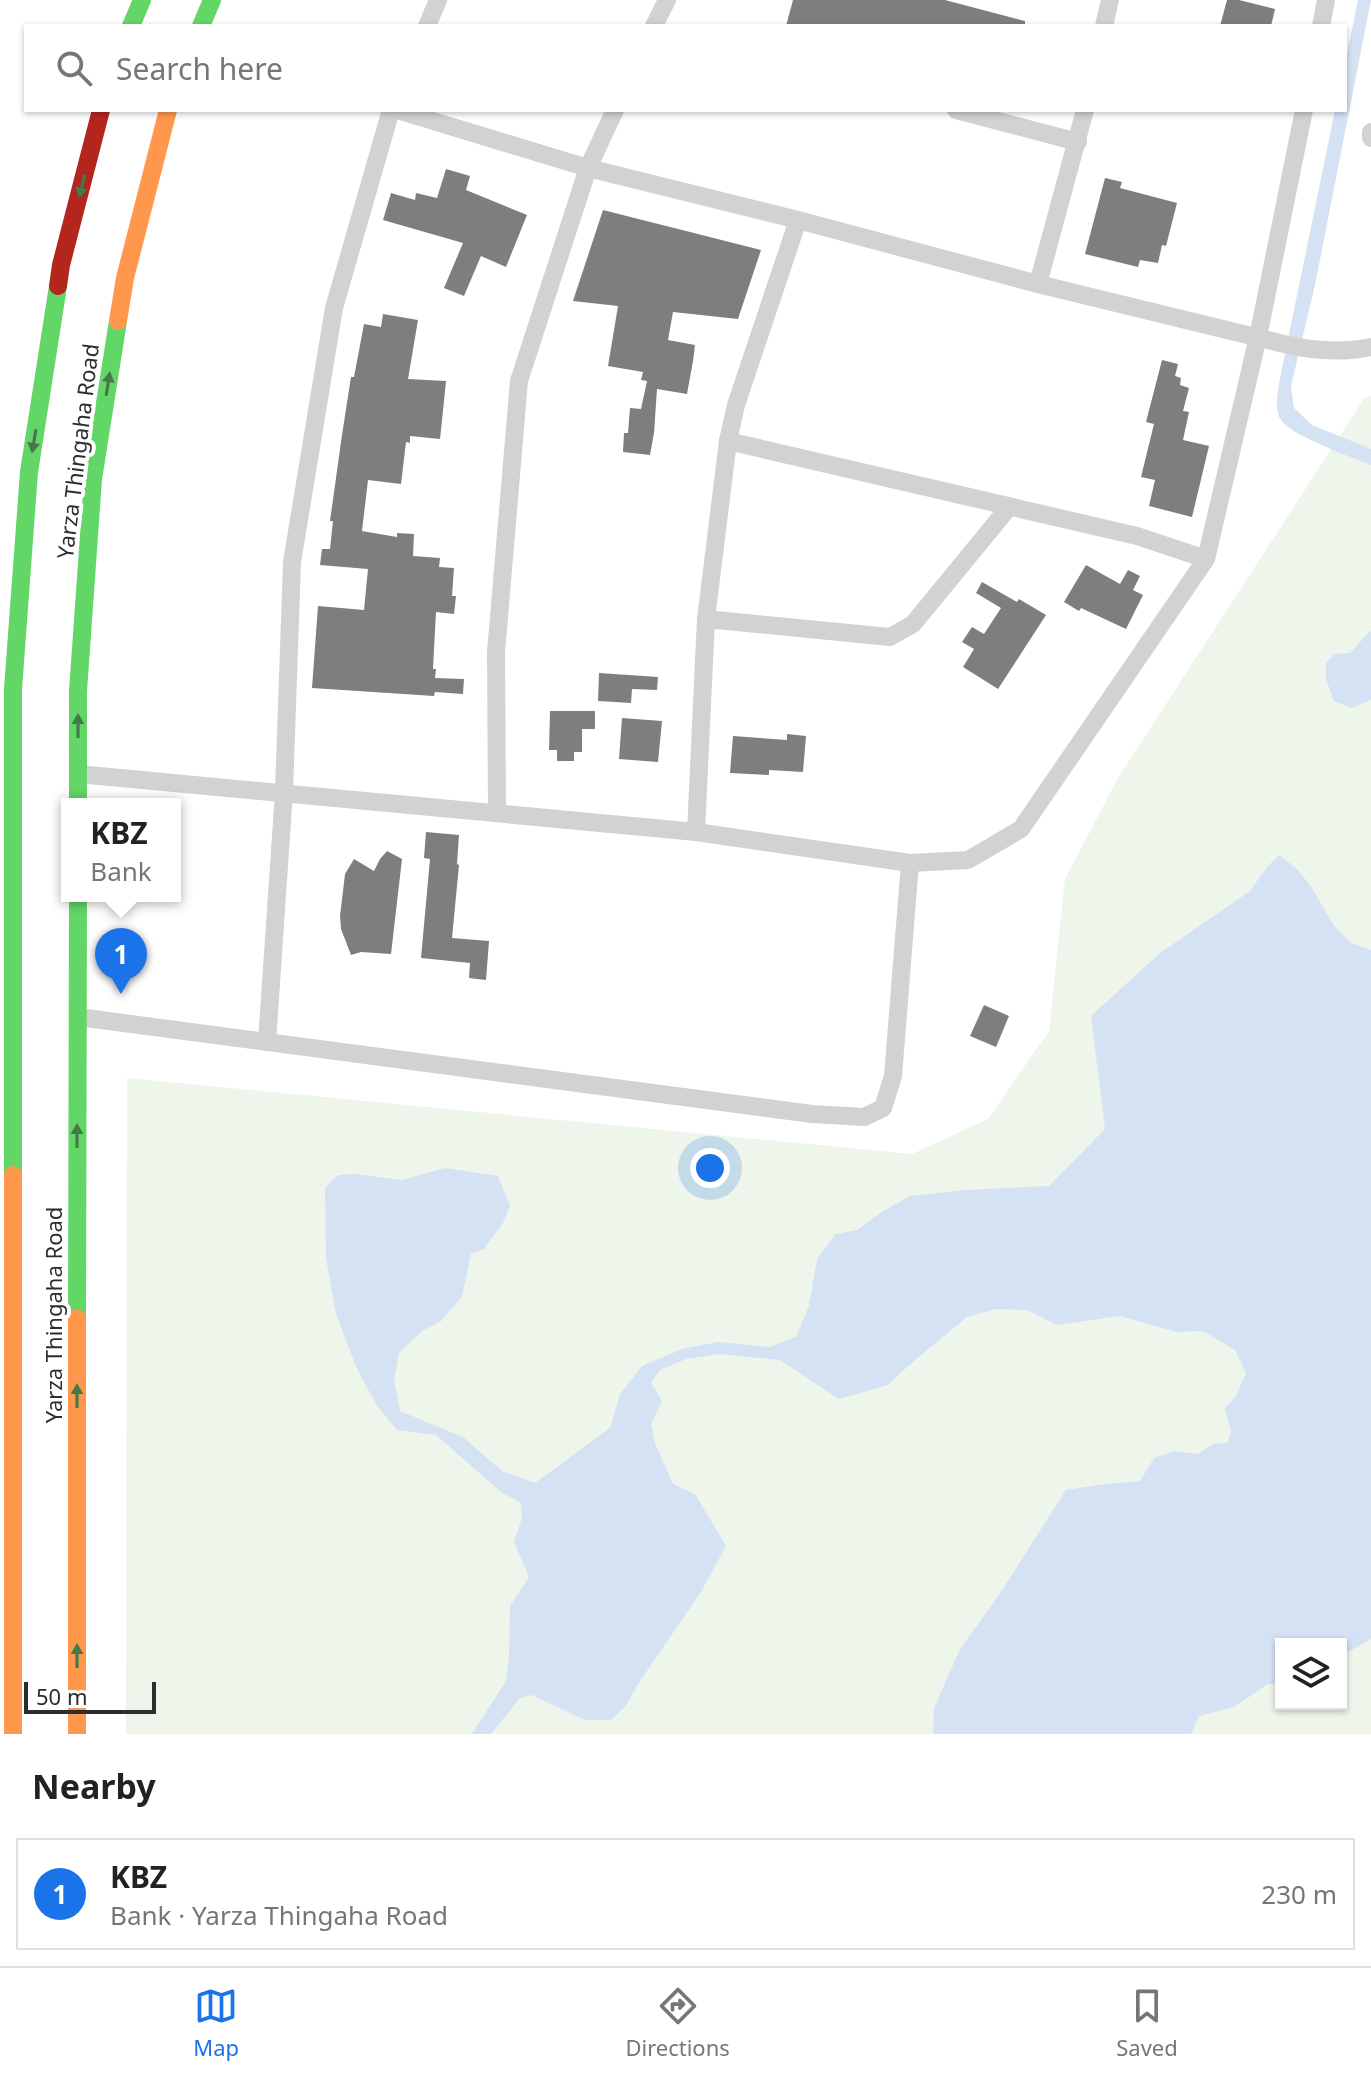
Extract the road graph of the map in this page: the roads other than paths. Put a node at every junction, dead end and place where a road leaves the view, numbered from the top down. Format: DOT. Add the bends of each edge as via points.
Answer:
graph roads {
  1 [pos="142,0"];
  2 [pos="212,0"];
  3 [pos="438,0"];
  4 [pos="667,0"];
  5 [pos="1110,0"];
  6 [pos="1326,0"];
  7 [pos="132,24"];
  8 [pos="202,24"];
  9 [pos="428,24"];
  10 [pos="655,24"];
  11 [pos="1104,24"];
  12 [pos="1321,24"];
  13 [pos="100,112"];
  14 [pos="167,112"];
  15 [pos="393,112"];
  16 [pos="401,112"];
  17 [pos="614,112"];
  18 [pos="964,112"];
  19 [pos="1085,112"];
  20 [pos="1304,112"];
  21 [pos="1078,142"];
  22 [pos="588,168"];
  23 [pos="798,220"];
  24 [pos="1038,284"];
  25 [pos="1258,337"];
  26 [pos="1371,347"];
  27 [pos="728,441"];
  28 [pos="1009,507"];
  29 [pos="1206,559"];
  30 [pos="706,619"];
  31 [pos="78,774"];
  32 [pos="284,792"];
  33 [pos="78,798"];
  34 [pos="497,812"];
  35 [pos="696,832"];
  36 [pos="910,863"];
  37 [pos="78,902"];
  38 [pos="78,1017"];
  39 [pos="267,1042"];
  40 [pos="6,1172"];
  41 [pos="13,1734"];
  42 [pos="77,1734"];
  1 -- 7 [label="main road"];
  2 -- 8 [label="main road"];
  3 -- 9 [label="street"];
  4 -- 10 [label="street"];
  5 -- 11 [label="street"];
  6 -- 12 [label="street"];
  13 -- 40 [label="main road, Yarza Thingaha Road, one-way" via="61,265 29,472 13,689"];
  31 -- 14 [label="main road, Yarza Thingaha Road, one-way" via="78,691 93,479 125,278"];
  15 -- 32 [label="street" via="334,308 292,562"];
  16 -- 22 [label="street"];
  17 -- 22 [label="street"];
  18 -- 21 [label="street"];
  19 -- 21 [label="street"];
  20 -- 25 [label="street"];
  21 -- 24 [label="street"];
  22 -- 23 [label="street"];
  22 -- 34 [label="street" via="519,381 496,652"];
  23 -- 24 [label="street"];
  23 -- 27 [label="street"];
  24 -- 25 [label="street"];
  25 -- 26 [label="street" via="1305,349"];
  25 -- 29 [label="street"];
  27 -- 28 [label="street"];
  27 -- 30 [label="street"];
  28 -- 29 [label="street" via="1137,536"];
  28 -- 30 [label="street" via="913,624 890,637"];
  29 -- 36 [label="street" via="1021,829 968,860"];
  30 -- 35 [label="street"];
  31 -- 32 [label="street"];
  31 -- 33 [label="main road, Yarza Thingaha Road"];
  32 -- 34 [label="street"];
  32 -- 39 [label="street"];
  34 -- 35 [label="street"];
  35 -- 36 [label="street"];
  36 -- 39 [label="street" via="893,1076 883,1108 864,1117"];
  37 -- 38 [label="main road, Yarza Thingaha Road"];
  38 -- 39 [label="street"];
  42 -- 38 [label="main road, Yarza Thingaha Road, one-way"];
  40 -- 41 [label="main road, Yarza Thingaha Road"];
}
